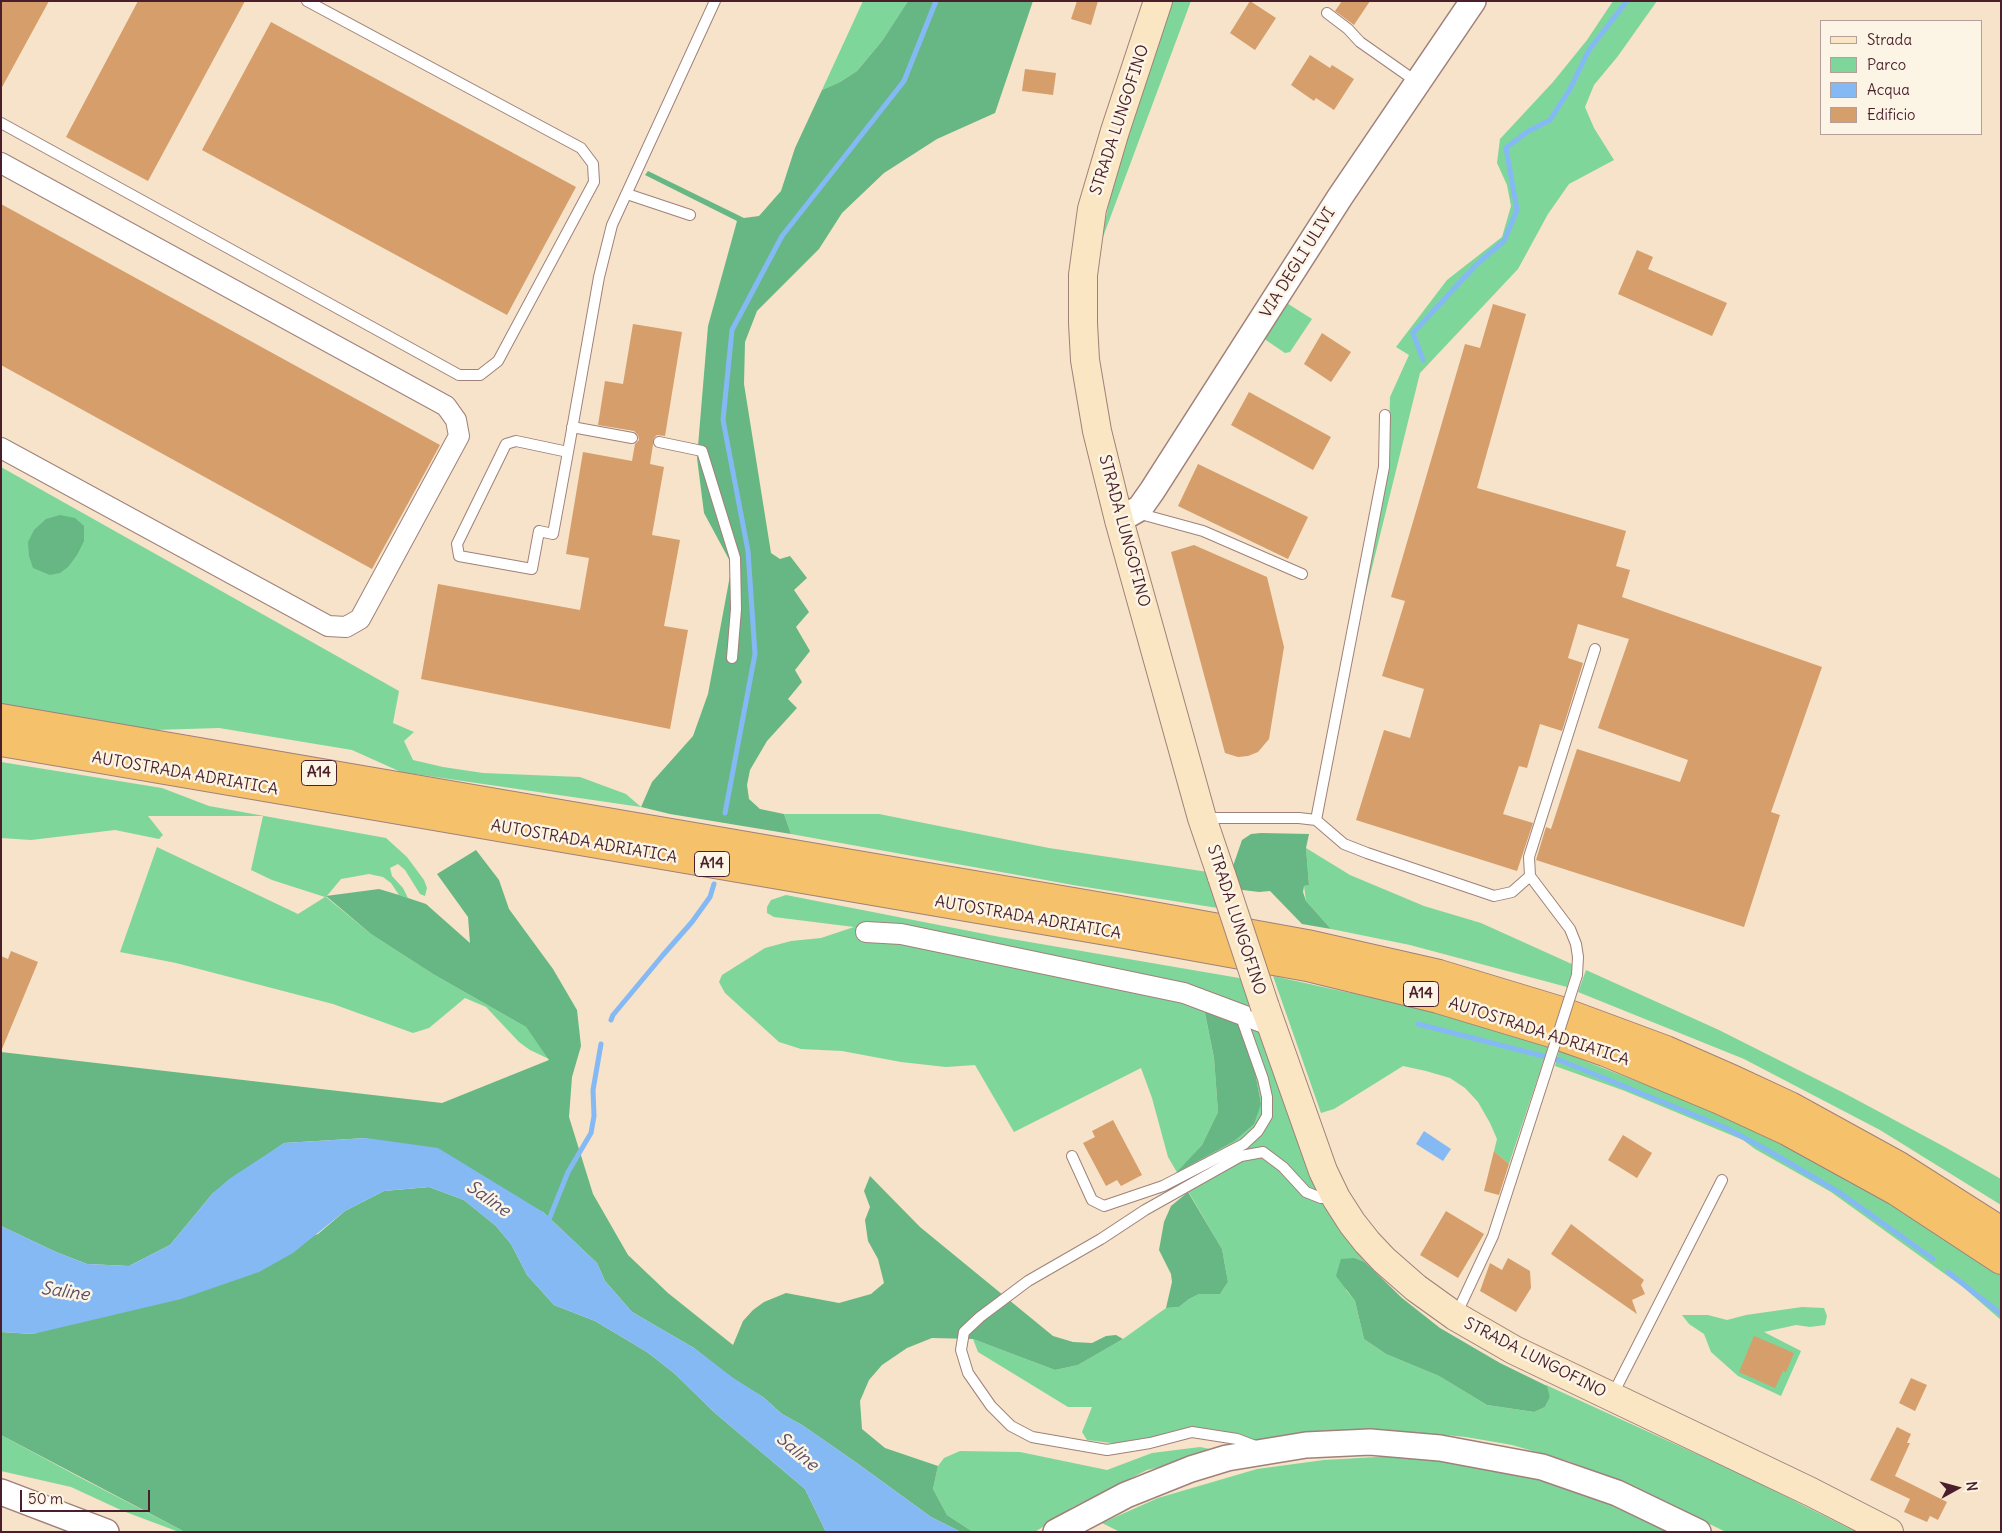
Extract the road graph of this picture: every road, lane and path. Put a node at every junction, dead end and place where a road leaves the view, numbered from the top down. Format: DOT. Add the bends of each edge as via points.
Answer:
graph roads {
  1 [pos="307,1"];
  2 [pos="716,1"];
  3 [pos="1158,1"];
  4 [pos="1474,1"];
  5 [pos="1327,13"];
  6 [pos="1418,82"];
  7 [pos="1,123"];
  8 [pos="1,163"];
  9 [pos="627,194"];
  10 [pos="690,215"];
  11 [pos="1385,415"];
  12 [pos="572,427"];
  13 [pos="632,438"];
  14 [pos="659,442"];
  15 [pos="1,448"];
  16 [pos="568,452"];
  17 [pos="1127,516"];
  18 [pos="1302,574"];
  19 [pos="1595,649"];
  20 [pos="732,658"];
  21 [pos="1,718"];
  22 [pos="1,742"];
  23 [pos="1202,818"];
  24 [pos="1316,820"];
  25 [pos="636,839"];
  26 [pos="791,866"];
  27 [pos="1530,876"];
  28 [pos="866,932"];
  29 [pos="1239,1013"];
  30 [pos="1268,1016"];
  31 [pos="1072,1156"];
  32 [pos="1722,1180"];
  33 [pos="1336,1198"];
  34 [pos="2001,1231"];
  35 [pos="2001,1260"];
  36 [pos="1455,1316"];
  37 [pos="1612,1397"];
  38 [pos="1268,1451"];
  39 [pos="1,1492"];
  40 [pos="106,1532"];
  41 [pos="1056,1532"];
  42 [pos="1698,1532"];
  43 [pos="1890,1532"];
  1 -- 7 [label="lane" via="581,148 593,164 594,182 590,190 498,361 480,375 459,375"];
  2 -- 9 [label="lane"];
  3 -- 17 [label="main road, STRADA LUNGOFINO" via="1092,208 1083,275 1089,392"];
  4 -- 6 [label="street, VIA DEGLI ULIVI"];
  5 -- 6 [label="lane" via="1360,42"];
  6 -- 17 [label="street, VIA DEGLI ULIVI" via="1173,460 1140,508"];
  8 -- 15 [label="street" via="446,406 456,420 459,436 360,619 346,627 328,626"];
  9 -- 10 [label="lane"];
  9 -- 12 [label="lane" via="612,225 599,277"];
  11 -- 24 [label="lane" via="1384,467"];
  12 -- 13 [label="lane"];
  12 -- 16 [label="lane"];
  14 -- 20 [label="lane" via="702,451 735,558 736,609"];
  16 -- 16 [label="lane" via="554,534 539,531 532,569 459,556 456,544 506,444 516,441"];
  17 -- 18 [label="lane" via="1203,531"];
  17 -- 23 [label="main road, STRADA LUNGOFINO"];
  19 -- 27 [label="lane" via="1529,857"];
  21 -- 25 [label="highway, AUTOSTRADA ADRIATICA / A14"];
  22 -- 25 [label="highway, AUTOSTRADA ADRIATICA / A14"];
  23 -- 24 [label="lane"];
  23 -- 30 [label="main road, STRADA LUNGOFINO, bridge"];
  24 -- 27 [label="lane" via="1344,844 1494,896 1512,892"];
  25 -- 26 [label="highway, AUTOSTRADA ADRIATICA / A14"];
  26 -- 34 [label="highway, AUTOSTRADA ADRIATICA / A14" via="1307,944 1439,974 1536,1003 1666,1050 1790,1106 1900,1166"];
  26 -- 35 [label="highway, AUTOSTRADA ADRIATICA / A14" via="1307,967 1438,998 1526,1024 1664,1075 1787,1131 1896,1191"];
  27 -- 36 [label="lane, bridge" via="1570,929 1576,944 1577,974 1493,1236"];
  28 -- 29 [label="street" via="901,934 1174,991"];
  29 -- 30 [label="street"];
  29 -- 31 [label="lane" via="1267,1096 1267,1116 1258,1131 1244,1144 1163,1186 1104,1206 1092,1200"];
  30 -- 33 [label="main road, STRADA LUNGOFINO" via="1323,1171"];
  32 -- 37 [label="lane"];
  33 -- 36 [label="main road, STRADA LUNGOFINO" via="1352,1223 1384,1260"];
  33 -- 38 [label="lane" via="1321,1198 1306,1192 1283,1167 1263,1152 1241,1156 1028,1282 964,1332 961,1350 968,1373 991,1406 1011,1426 1032,1436 1107,1450 1150,1444 1192,1432 1237,1439"];
  36 -- 37 [label="main road, STRADA LUNGOFINO" via="1514,1350"];
  37 -- 43 [label="main road, STRADA LUNGOFINO"];
  38 -- 41 [label="street" via="1227,1458 1152,1483"];
  38 -- 42 [label="street" via="1306,1445 1370,1442 1488,1456 1542,1467 1617,1493"];
  39 -- 40 [label="street"];
}
